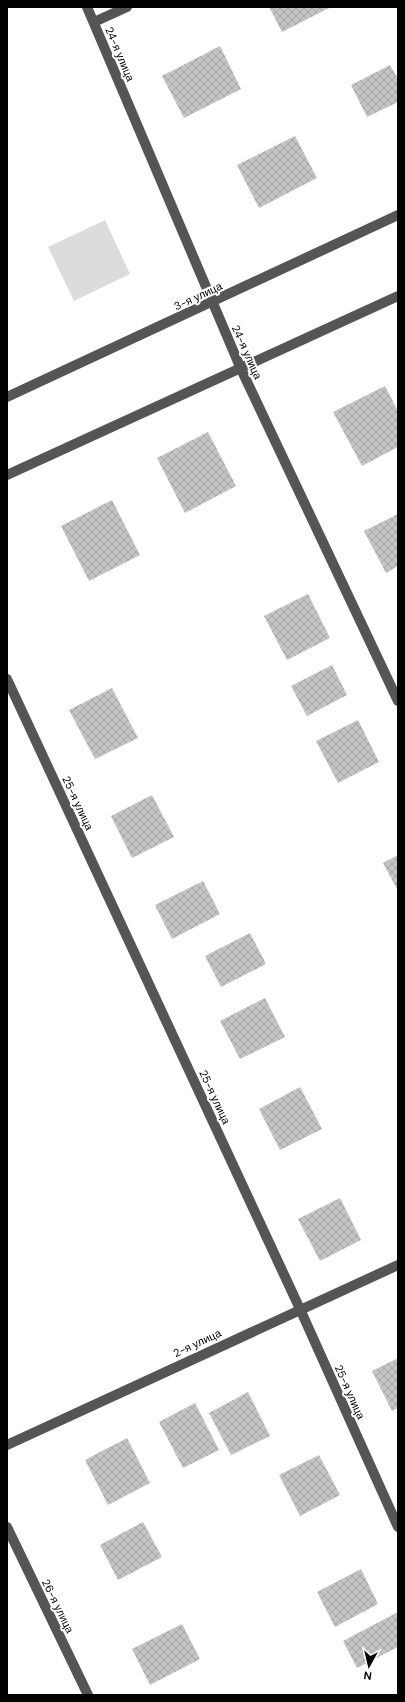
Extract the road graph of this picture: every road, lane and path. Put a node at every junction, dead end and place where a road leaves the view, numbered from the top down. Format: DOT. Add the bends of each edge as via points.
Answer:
graph roads {
  1 [pos="87,7"];
  2 [pos="128,7"];
  3 [pos="94,22"];
  4 [pos="398,215"];
  5 [pos="398,296"];
  6 [pos="212,302"];
  7 [pos="241,369"];
  8 [pos="7,397"];
  9 [pos="7,475"];
  10 [pos="7,679"];
  11 [pos="398,701"];
  12 [pos="398,1265"];
  13 [pos="300,1309"];
  14 [pos="7,1445"];
  15 [pos="7,1527"];
  16 [pos="398,1527"];
  17 [pos="88,1695"];
  1 -- 3 [label="street, 24-я улица"];
  2 -- 3 [label="street"];
  3 -- 6 [label="street, 24-я улица"];
  4 -- 6 [label="street, 3-я улица"];
  5 -- 7 [label="street"];
  6 -- 7 [label="street, 24-я улица"];
  6 -- 8 [label="street, 3-я улица"];
  7 -- 9 [label="street"];
  7 -- 11 [label="street, 24-я улица"];
  10 -- 13 [label="street, 25-я улица"];
  12 -- 13 [label="street, 2-я улица"];
  13 -- 14 [label="street, 2-я улица"];
  13 -- 16 [label="street, 25-я улица"];
  15 -- 17 [label="street, 26-я улица"];
}
